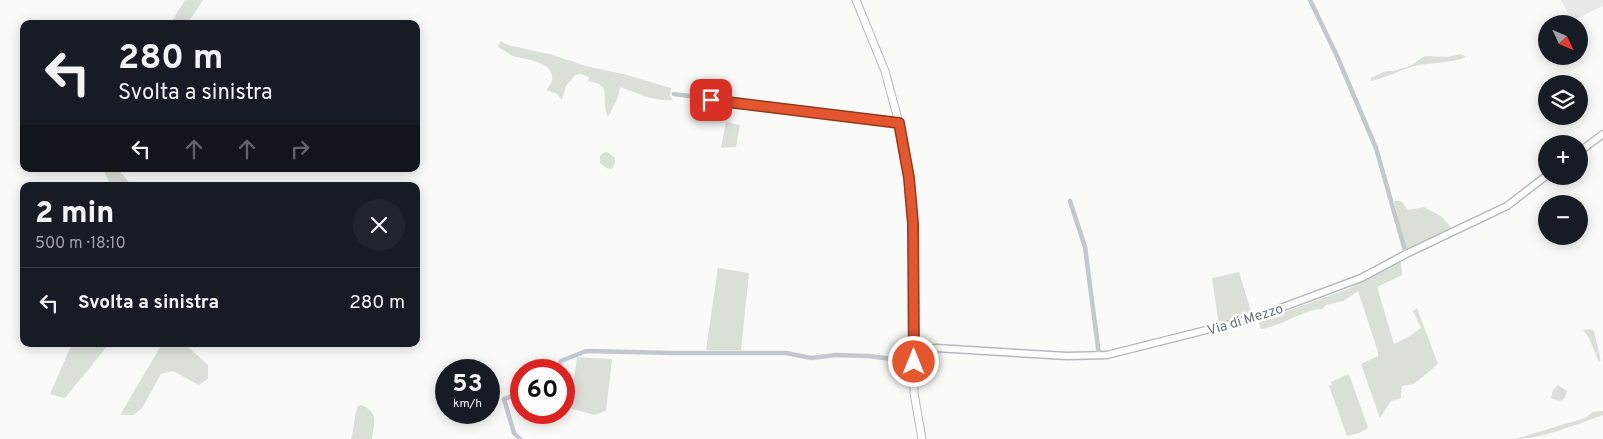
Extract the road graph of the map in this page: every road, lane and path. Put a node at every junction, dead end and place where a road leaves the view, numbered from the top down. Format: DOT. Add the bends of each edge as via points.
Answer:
graph roads {
  1 [pos="856,0"];
  2 [pos="1310,0"];
  3 [pos="674,94"];
  4 [pos="899,123"];
  5 [pos="1603,134"];
  6 [pos="1588,145"];
  7 [pos="1538,182"];
  8 [pos="1070,201"];
  9 [pos="1406,254"];
  10 [pos="914,350"];
  11 [pos="1099,355"];
  12 [pos="566,359"];
  13 [pos="914,362"];
  14 [pos="510,397"];
  15 [pos="510,419"];
  16 [pos="511,424"];
  17 [pos="520,439"];
  18 [pos="922,439"];
  1 -- 4 [label="main road" via="885,72"];
  2 -- 9 [label="street" via="1376,148"];
  3 -- 4 [label="street"];
  4 -- 10 [label="main road" via="913,224"];
  5 -- 6 [label="main road"];
  7 -- 9 [label="main road, Via di Mezzo" via="1507,206"];
  8 -- 11 [label="street" via="1085,247"];
  9 -- 11 [label="main road, Via di Mezzo" via="1361,278 1254,318"];
  10 -- 11 [label="main road, Via di Mezzo" via="936,348"];
  10 -- 13 [label="main road"];
  12 -- 13 [label="street" via="586,351 786,353 810,358 844,355"];
  13 -- 18 [label="main road" via="914,393"];
  14 -- 15 [label="street" via="504,399"];
  16 -- 17 [label="street"];
}
